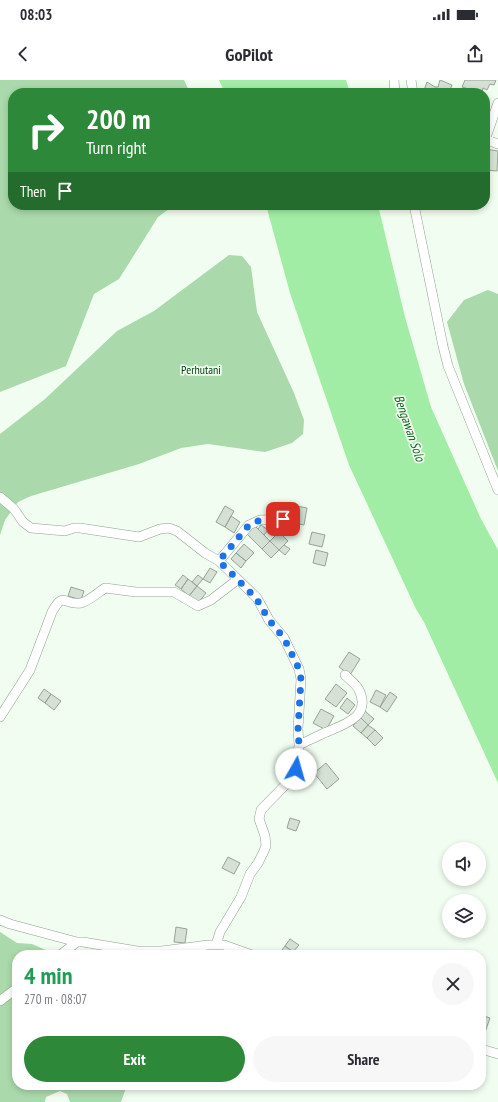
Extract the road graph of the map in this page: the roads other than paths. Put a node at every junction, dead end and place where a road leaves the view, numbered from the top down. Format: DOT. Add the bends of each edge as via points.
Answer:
graph roads {
  1 [pos="498,103"];
  2 [pos="490,125"];
  3 [pos="415,210"];
  4 [pos="498,490"];
  5 [pos="0,496"];
  6 [pos="283,519"];
  7 [pos="219,561"];
  8 [pos="237,580"];
  9 [pos="345,675"];
  10 [pos="0,717"];
  11 [pos="299,745"];
  12 [pos="0,920"];
  13 [pos="77,942"];
  14 [pos="216,945"];
  15 [pos="67,950"];
  16 [pos="130,950"];
  17 [pos="171,950"];
  18 [pos="238,950"];
  19 [pos="12,992"];
  20 [pos="0,1001"];
  21 [pos="486,1050"];
  22 [pos="498,1054"];
  1 -- 2 [label="street"];
  3 -- 4 [label="street" via="448,366"];
  5 -- 7 [label="street" via="31,528 65,531 80,528 139,537 169,528"];
  6 -- 7 [label="street" via="260,520 249,525"];
  7 -- 8 [label="street"];
  8 -- 10 [label="street" via="211,600 198,606 174,592 136,592 105,588 81,603 60,600 52,612 30,670"];
  8 -- 11 [label="street" via="256,598 284,638 299,669"];
  9 -- 11 [label="street" via="359,689 362,698 359,714 342,726"];
  11 -- 14 [label="street" via="296,769 290,780 261,810 259,819 266,846 250,874 241,897 220,932"];
  12 -- 13 [label="street"];
  13 -- 15 [label="street"];
  13 -- 16 [label="street"];
  14 -- 17 [label="street"];
  14 -- 18 [label="street"];
  19 -- 20 [label="street"];
  21 -- 22 [label="street"];
}
